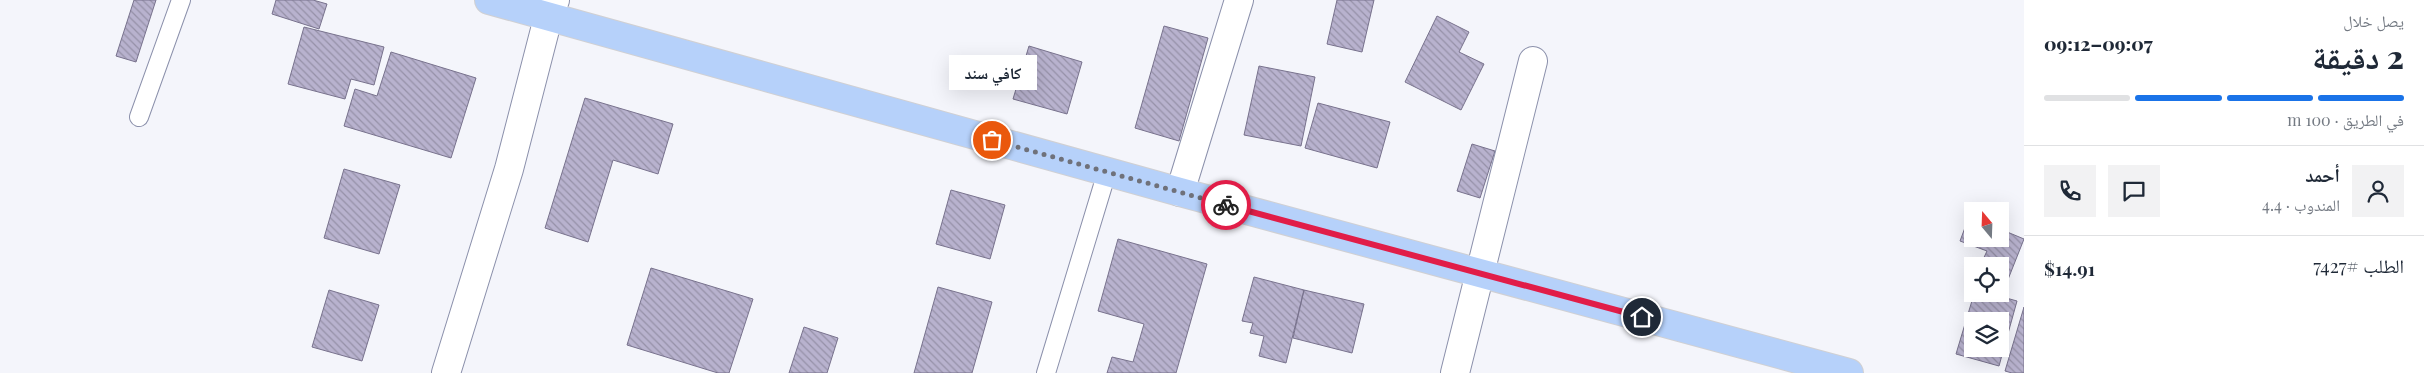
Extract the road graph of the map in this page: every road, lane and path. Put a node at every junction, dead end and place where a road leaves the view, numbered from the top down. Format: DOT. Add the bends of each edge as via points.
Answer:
graph roads {
  1 [pos="181,0"];
  2 [pos="489,0"];
  3 [pos="1239,0"];
  4 [pos="516,4"];
  5 [pos="552,9"];
  6 [pos="1533,61"];
  7 [pos="140,117"];
  8 [pos="1107,172"];
  9 [pos="1180,192"];
  10 [pos="1482,273"];
  11 [pos="446,373"];
  12 [pos="1046,373"];
  13 [pos="1455,373"];
  14 [pos="1849,373"];
  1 -- 7 [label="lane"];
  2 -- 4 [label="main road"];
  3 -- 9 [label="street"];
  4 -- 5 [label="main road"];
  5 -- 8 [label="main road"];
  5 -- 11 [label="street" via="509,170"];
  6 -- 10 [label="street"];
  8 -- 9 [label="main road"];
  8 -- 12 [label="lane"];
  9 -- 10 [label="main road"];
  10 -- 13 [label="street"];
  10 -- 14 [label="main road"];
}
